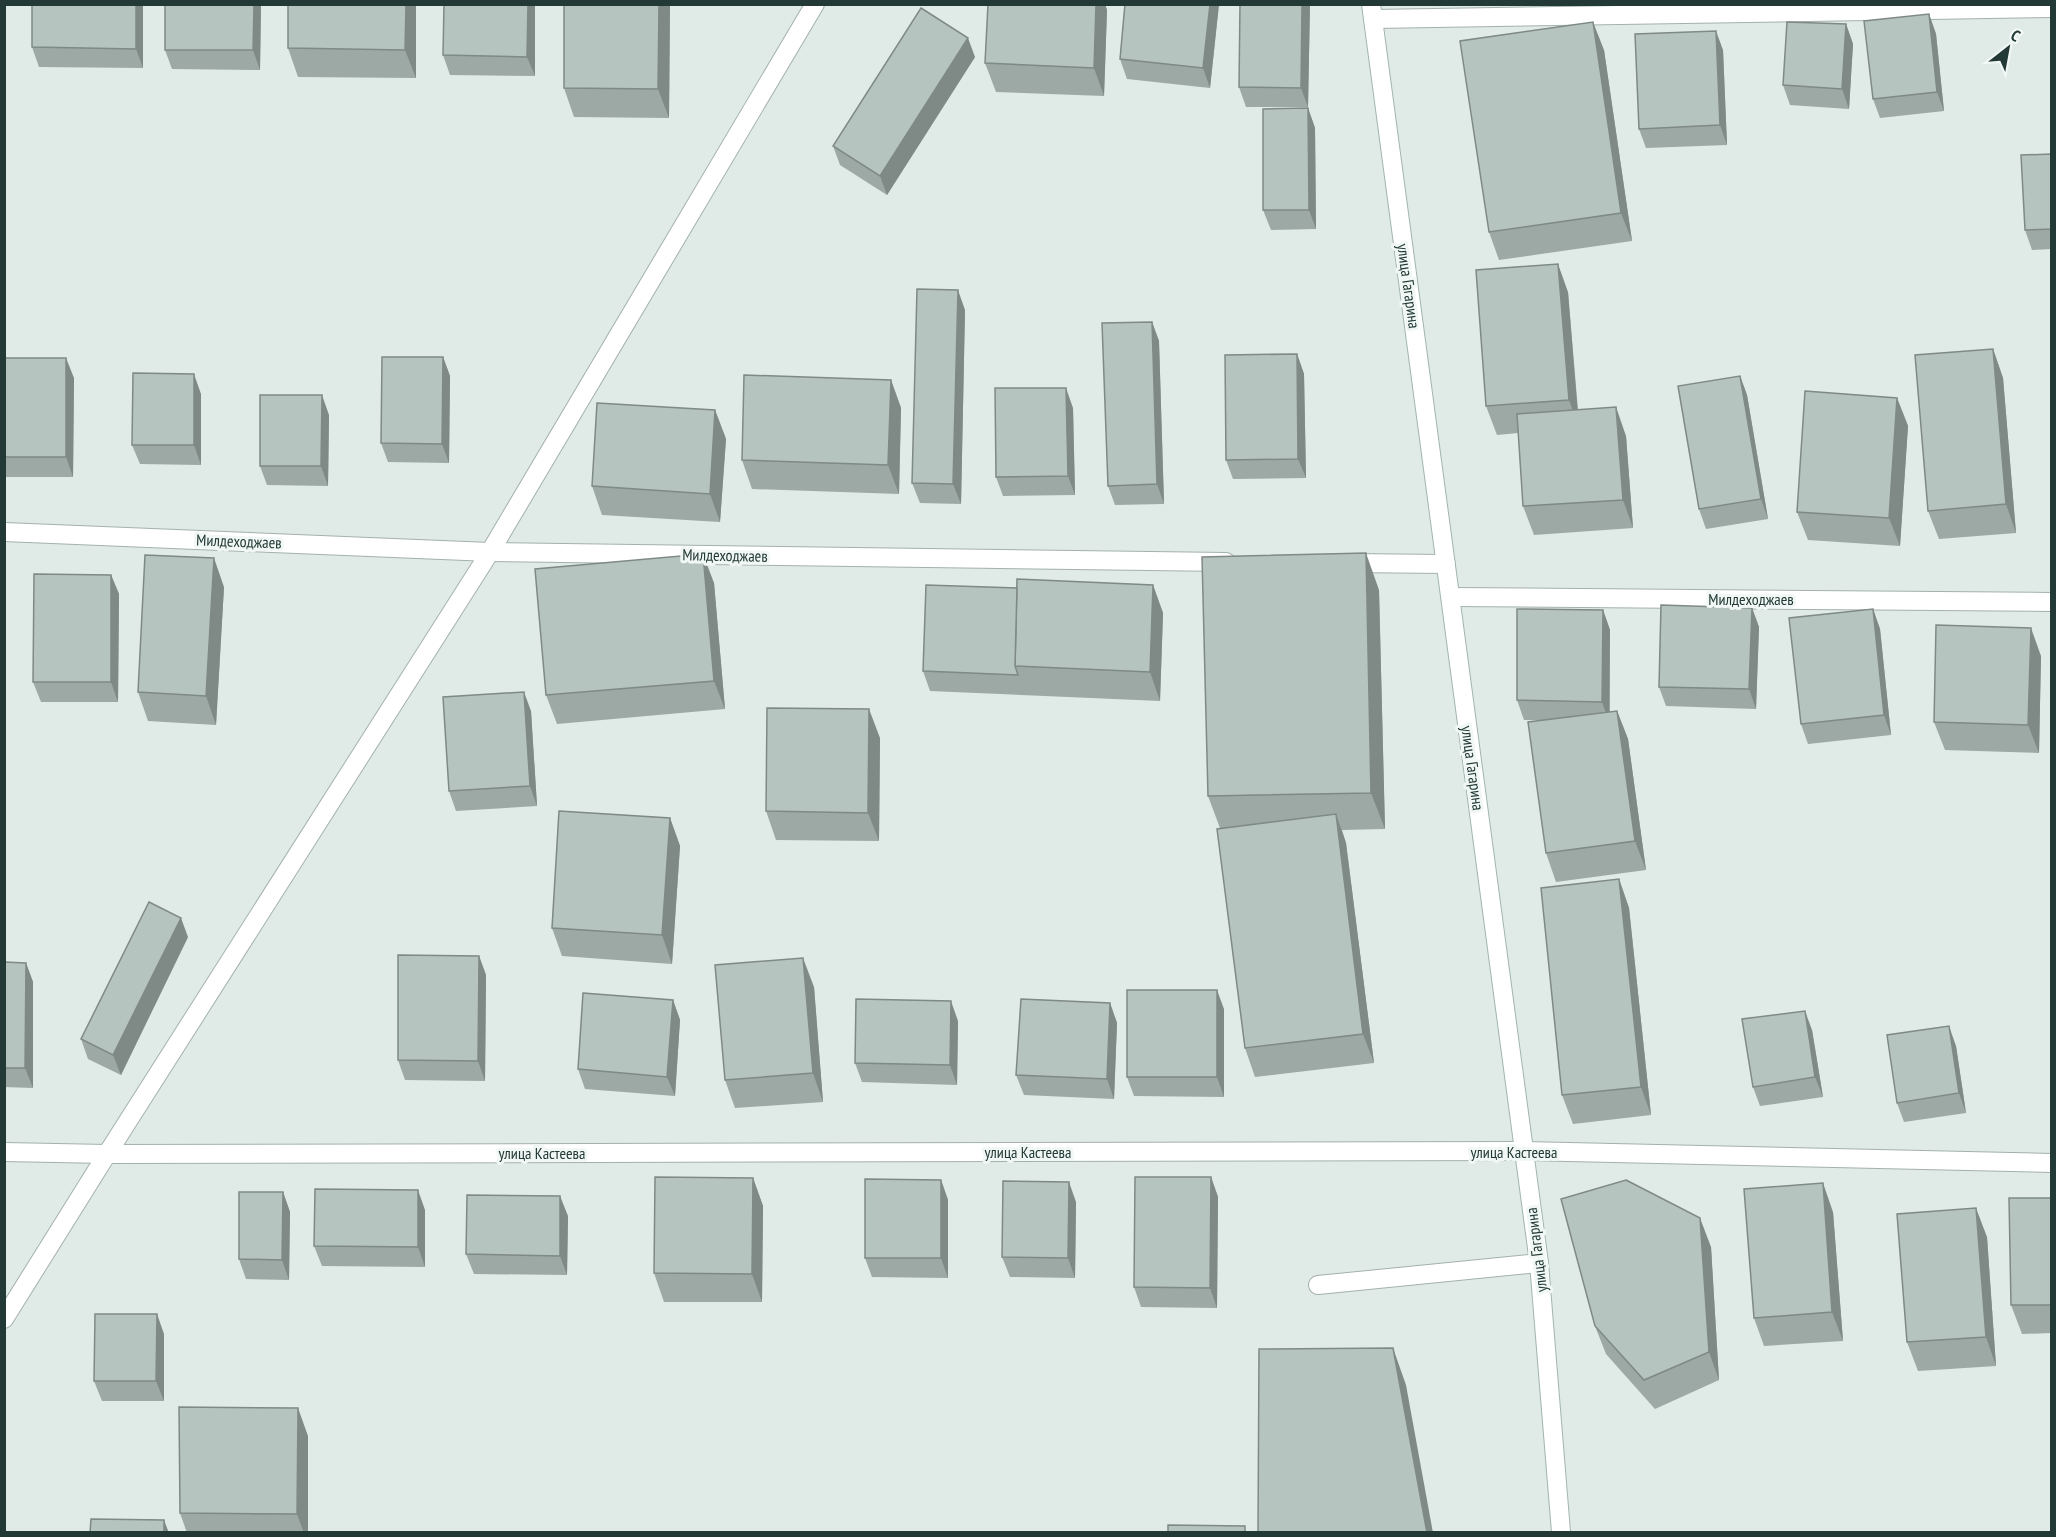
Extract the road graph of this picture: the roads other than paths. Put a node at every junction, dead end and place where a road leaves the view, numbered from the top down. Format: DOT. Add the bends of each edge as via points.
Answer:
graph roads {
  1 [pos="815,4"];
  2 [pos="2052,8"];
  3 [pos="1372,12"];
  4 [pos="4,532"];
  5 [pos="490,552"];
  6 [pos="1243,562"];
  7 [pos="1327,563"];
  8 [pos="1446,564"];
  9 [pos="1450,597"];
  10 [pos="2052,602"];
  11 [pos="1524,1151"];
  12 [pos="4,1152"];
  13 [pos="107,1154"];
  14 [pos="2052,1164"];
  15 [pos="1539,1263"];
  16 [pos="1318,1285"];
  17 [pos="4,1319"];
  18 [pos="1561,1533"];
  1 -- 5 [label="street"];
  2 -- 3 [label="street"];
  3 -- 8 [label="street, улица Гагарина"];
  4 -- 5 [label="street, Милдеходжаев"];
  5 -- 6 [label="street, Милдеходжаев"];
  5 -- 13 [label="street"];
  7 -- 8 [label="street"];
  8 -- 9 [label="street, улица Гагарина"];
  9 -- 10 [label="street, Милдеходжаев"];
  9 -- 11 [label="street, улица Гагарина"];
  11 -- 13 [label="street, улица Кастеева"];
  11 -- 14 [label="street, улица Кастеева"];
  11 -- 15 [label="street, улица Гагарина"];
  12 -- 13 [label="street, улица Кастеева"];
  13 -- 17 [label="street"];
  15 -- 16 [label="street"];
  15 -- 18 [label="street, улица Гагарина"];
}
